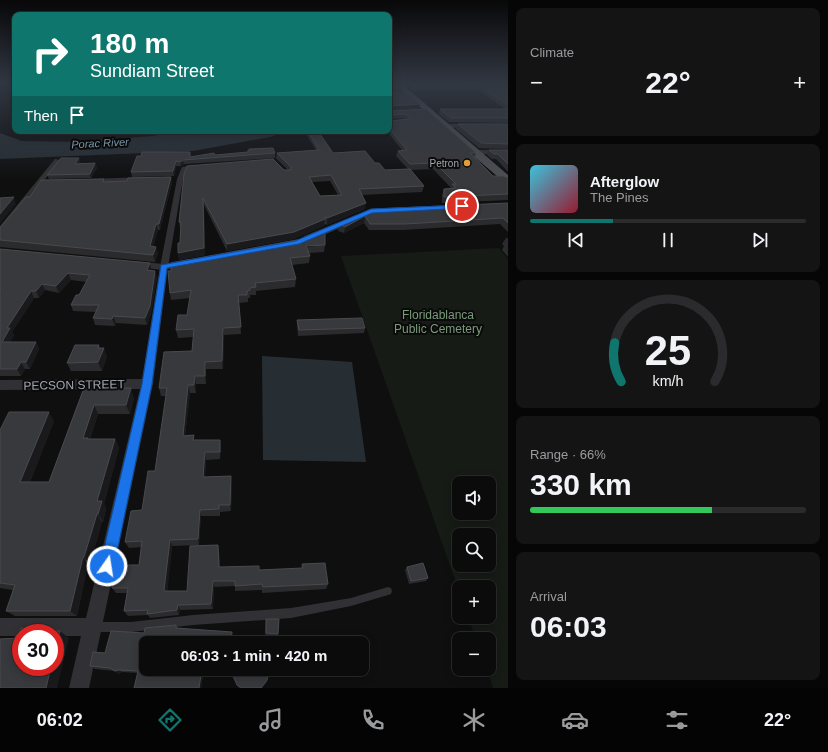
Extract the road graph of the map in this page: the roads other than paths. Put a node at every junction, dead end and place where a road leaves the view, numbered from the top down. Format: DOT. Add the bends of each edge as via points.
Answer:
graph roads {
  1 [pos="431,115"];
  2 [pos="446,126"];
  3 [pos="477,126"];
  4 [pos="474,152"];
  5 [pos="508,152"];
  6 [pos="58,160"];
  7 [pos="207,166"];
  8 [pos="149,179"];
  9 [pos="508,180"];
  10 [pos="80,181"];
  11 [pos="51,182"];
  12 [pos="38,183"];
  13 [pos="364,214"];
  14 [pos="0,231"];
  15 [pos="297,243"];
  16 [pos="195,261"];
  17 [pos="120,263"];
  18 [pos="164,267"];
  19 [pos="147,384"];
  20 [pos="0,386"];
  21 [pos="388,591"];
  22 [pos="0,627"];
  23 [pos="93,627"];
  24 [pos="79,688"];
  1 -- 2 [label="main road"];
  2 -- 3 [label="street"];
  2 -- 4 [label="main road"];
  4 -- 5 [label="street"];
  4 -- 9 [label="main road"];
  6 -- 12 [label="street"];
  7 -- 18 [label="street" via="184,168 176,179"];
  8 -- 10 [label="street"];
  11 -- 12 [label="street"];
  12 -- 14 [label="street"];
  13 -- 15 [label="street"];
  16 -- 18 [label="street"];
  17 -- 18 [label="street"];
  18 -- 19 [label="street"];
  19 -- 20 [label="street, PECSON STREET"];
  19 -- 23 [label="street"];
  21 -- 23 [label="lane" via="351,602 291,613 131,627"];
  22 -- 23 [label="street"];
  23 -- 24 [label="street"];
}
